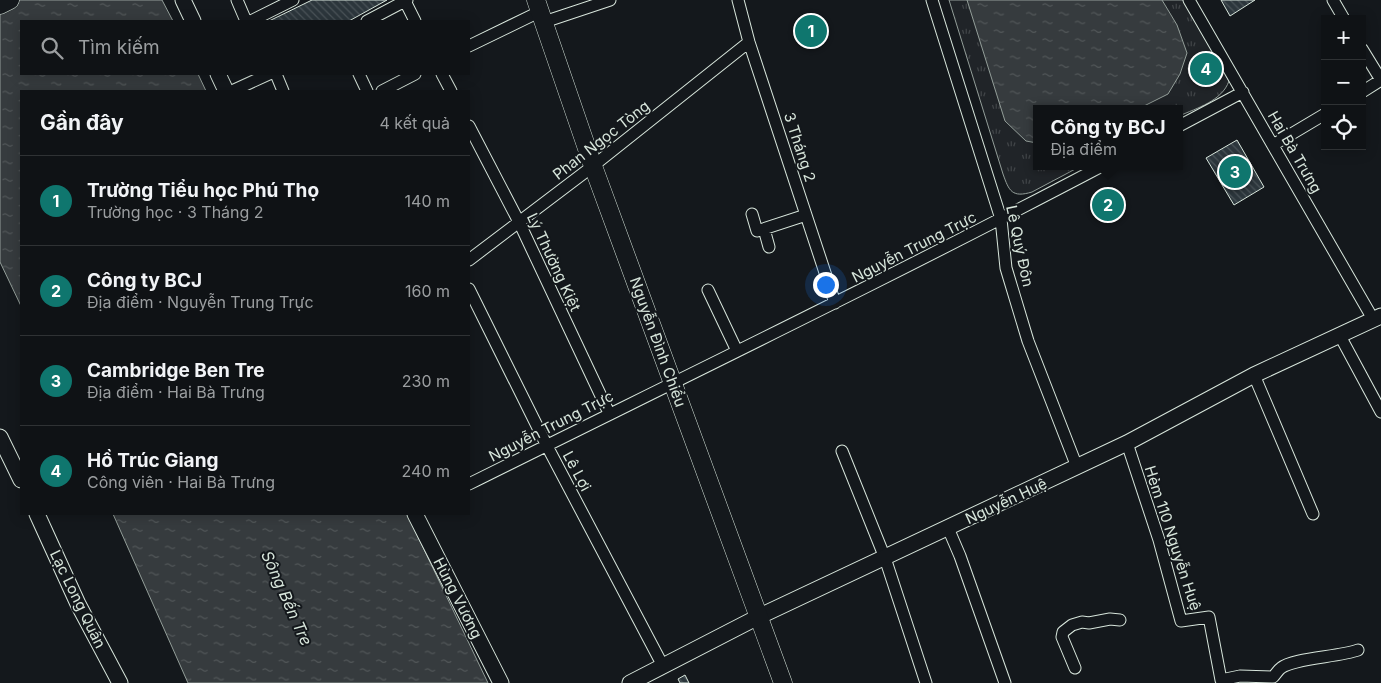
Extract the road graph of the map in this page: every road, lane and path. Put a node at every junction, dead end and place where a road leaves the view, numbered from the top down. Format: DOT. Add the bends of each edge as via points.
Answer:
graph roads {
  1 [pos="10,0"];
  2 [pos="183,0"];
  3 [pos="237,0"];
  4 [pos="293,0"];
  5 [pos="610,0"];
  6 [pos="738,0"];
  7 [pos="932,0"];
  8 [pos="1189,0"];
  9 [pos="1333,0"];
  10 [pos="406,1"];
  11 [pos="0,5"];
  12 [pos="540,11"];
  13 [pos="1342,15"];
  14 [pos="193,20"];
  15 [pos="246,20"];
  16 [pos="253,20"];
  17 [pos="369,20"];
  18 [pos="415,20"];
  19 [pos="750,42"];
  20 [pos="470,46"];
  21 [pos="1366,56"];
  22 [pos="218,75"];
  23 [pos="267,75"];
  24 [pos="276,75"];
  25 [pos="359,75"];
  26 [pos="414,75"];
  27 [pos="443,75"];
  28 [pos="1381,80"];
  29 [pos="1366,89"];
  30 [pos="226,90"];
  31 [pos="234,90"];
  32 [pos="284,90"];
  33 [pos="367,90"];
  34 [pos="384,90"];
  35 [pos="450,90"];
  36 [pos="1243,92"];
  37 [pos="1321,116"];
  38 [pos="1183,124"];
  39 [pos="470,128"];
  40 [pos="1273,145"];
  41 [pos="593,166"];
  42 [pos="1094,170"];
  43 [pos="752,214"];
  44 [pos="806,216"];
  45 [pos="1001,219"];
  46 [pos="519,222"];
  47 [pos="764,229"];
  48 [pos="769,247"];
  49 [pos="470,259"];
  50 [pos="708,290"];
  51 [pos="470,291"];
  52 [pos="835,303"];
  53 [pos="1377,318"];
  54 [pos="1339,334"];
  55 [pos="737,351"];
  56 [pos="1254,375"];
  57 [pos="673,383"];
  58 [pos="1381,412"];
  59 [pos="609,413"];
  60 [pos="1,441"];
  61 [pos="1127,443"];
  62 [pos="547,446"];
  63 [pos="842,451"];
  64 [pos="1077,467"];
  65 [pos="20,478"];
  66 [pos="470,484"];
  67 [pos="1313,514"];
  68 [pos="37,515"];
  69 [pos="416,515"];
  70 [pos="948,528"];
  71 [pos="885,558"];
  72 [pos="758,617"];
  73 [pos="1120,620"];
  74 [pos="1358,650"];
  75 [pos="663,666"];
  76 [pos="1075,668"];
  77 [pos="120,683"];
  78 [pos="501,683"];
  79 [pos="630,683"];
  80 [pos="783,683"];
  81 [pos="926,683"];
  82 [pos="1005,683"];
  1 -- 11 [label="main road"];
  2 -- 14 [label="main road"];
  3 -- 15 [label="street"];
  4 -- 16 [label="street"];
  5 -- 12 [label="street"];
  6 -- 19 [label="street, 3 Tháng 2"];
  7 -- 45 [label="street, Lê Quý Đôn"];
  8 -- 36 [label="street, Hai Bà Trưng"];
  9 -- 13 [label="street"];
  10 -- 17 [label="street"];
  10 -- 18 [label="street"];
  12 -- 20 [label="street"];
  12 -- 41 [label="main road, Nguyễn Đình Chiểu"];
  19 -- 41 [label="street, Phan Ngọc Tòng"];
  19 -- 44 [label="street, 3 Tháng 2"];
  21 -- 28 [label="street"];
  22 -- 30 [label="main road"];
  23 -- 31 [label="street"];
  24 -- 32 [label="street"];
  25 -- 33 [label="street"];
  26 -- 34 [label="street"];
  27 -- 35 [label="street"];
  28 -- 29 [label="street"];
  36 -- 38 [label="street"];
  36 -- 40 [label="street, Hai Bà Trưng"];
  37 -- 40 [label="street"];
  39 -- 46 [label="street, Lý Thường Kiệt"];
  40 -- 53 [label="street, Hai Bà Trưng"];
  41 -- 46 [label="street, Phan Ngọc Tòng"];
  41 -- 57 [label="main road, Nguyễn Đình Chiểu"];
  42 -- 45 [label="street, Nguyễn Trung Trực"];
  43 -- 47 [label="street" via="757,231"];
  44 -- 47 [label="street"];
  44 -- 52 [label="street, 3 Tháng 2"];
  45 -- 52 [label="street, Nguyễn Trung Trực"];
  45 -- 64 [label="street, Lê Quý Đôn" via="1006,268 1028,341"];
  46 -- 49 [label="street, Phan Ngọc Tòng"];
  46 -- 59 [label="street, Lý Thường Kiệt"];
  47 -- 48 [label="street"];
  50 -- 55 [label="street"];
  51 -- 62 [label="street, Lê Lợi"];
  52 -- 55 [label="street, Nguyễn Trung Trực"];
  53 -- 54 [label="main road, Nguyễn Huệ"];
  54 -- 56 [label="main road, Nguyễn Huệ"];
  54 -- 58 [label="street"];
  55 -- 57 [label="street, Nguyễn Trung Trực"];
  56 -- 61 [label="main road, Nguyễn Huệ"];
  56 -- 67 [label="street"];
  57 -- 59 [label="street, Nguyễn Trung Trực"];
  57 -- 72 [label="main road, Nguyễn Đình Chiểu"];
  59 -- 62 [label="street, Nguyễn Trung Trực"];
  60 -- 65 [label="main road"];
  61 -- 64 [label="main road, Nguyễn Huệ"];
  61 -- 74 [label="street, Hẻm 110 Nguyễn Huệ" via="1182,622 1209,617 1220,680 1233,676 1273,677 1282,667 1293,663"];
  62 -- 66 [label="street, Nguyễn Trung Trực"];
  62 -- 75 [label="street, Lê Lợi"];
  63 -- 71 [label="street"];
  64 -- 70 [label="main road, Nguyễn Huệ"];
  68 -- 77 [label="main road, Lạc Long Quân" via="78,604"];
  69 -- 78 [label="main road, Hùng Vương"];
  70 -- 71 [label="main road, Nguyễn Huệ"];
  70 -- 82 [label="street"];
  71 -- 72 [label="main road, Nguyễn Huệ"];
  71 -- 81 [label="street"];
  72 -- 75 [label="main road, Nguyễn Huệ"];
  72 -- 80 [label="main road, Nguyễn Đình Chiểu"];
  73 -- 76 [label="street" via="1082,622 1063,632 1062,637"];
  75 -- 79 [label="main road, Nguyễn Huệ"];
}
